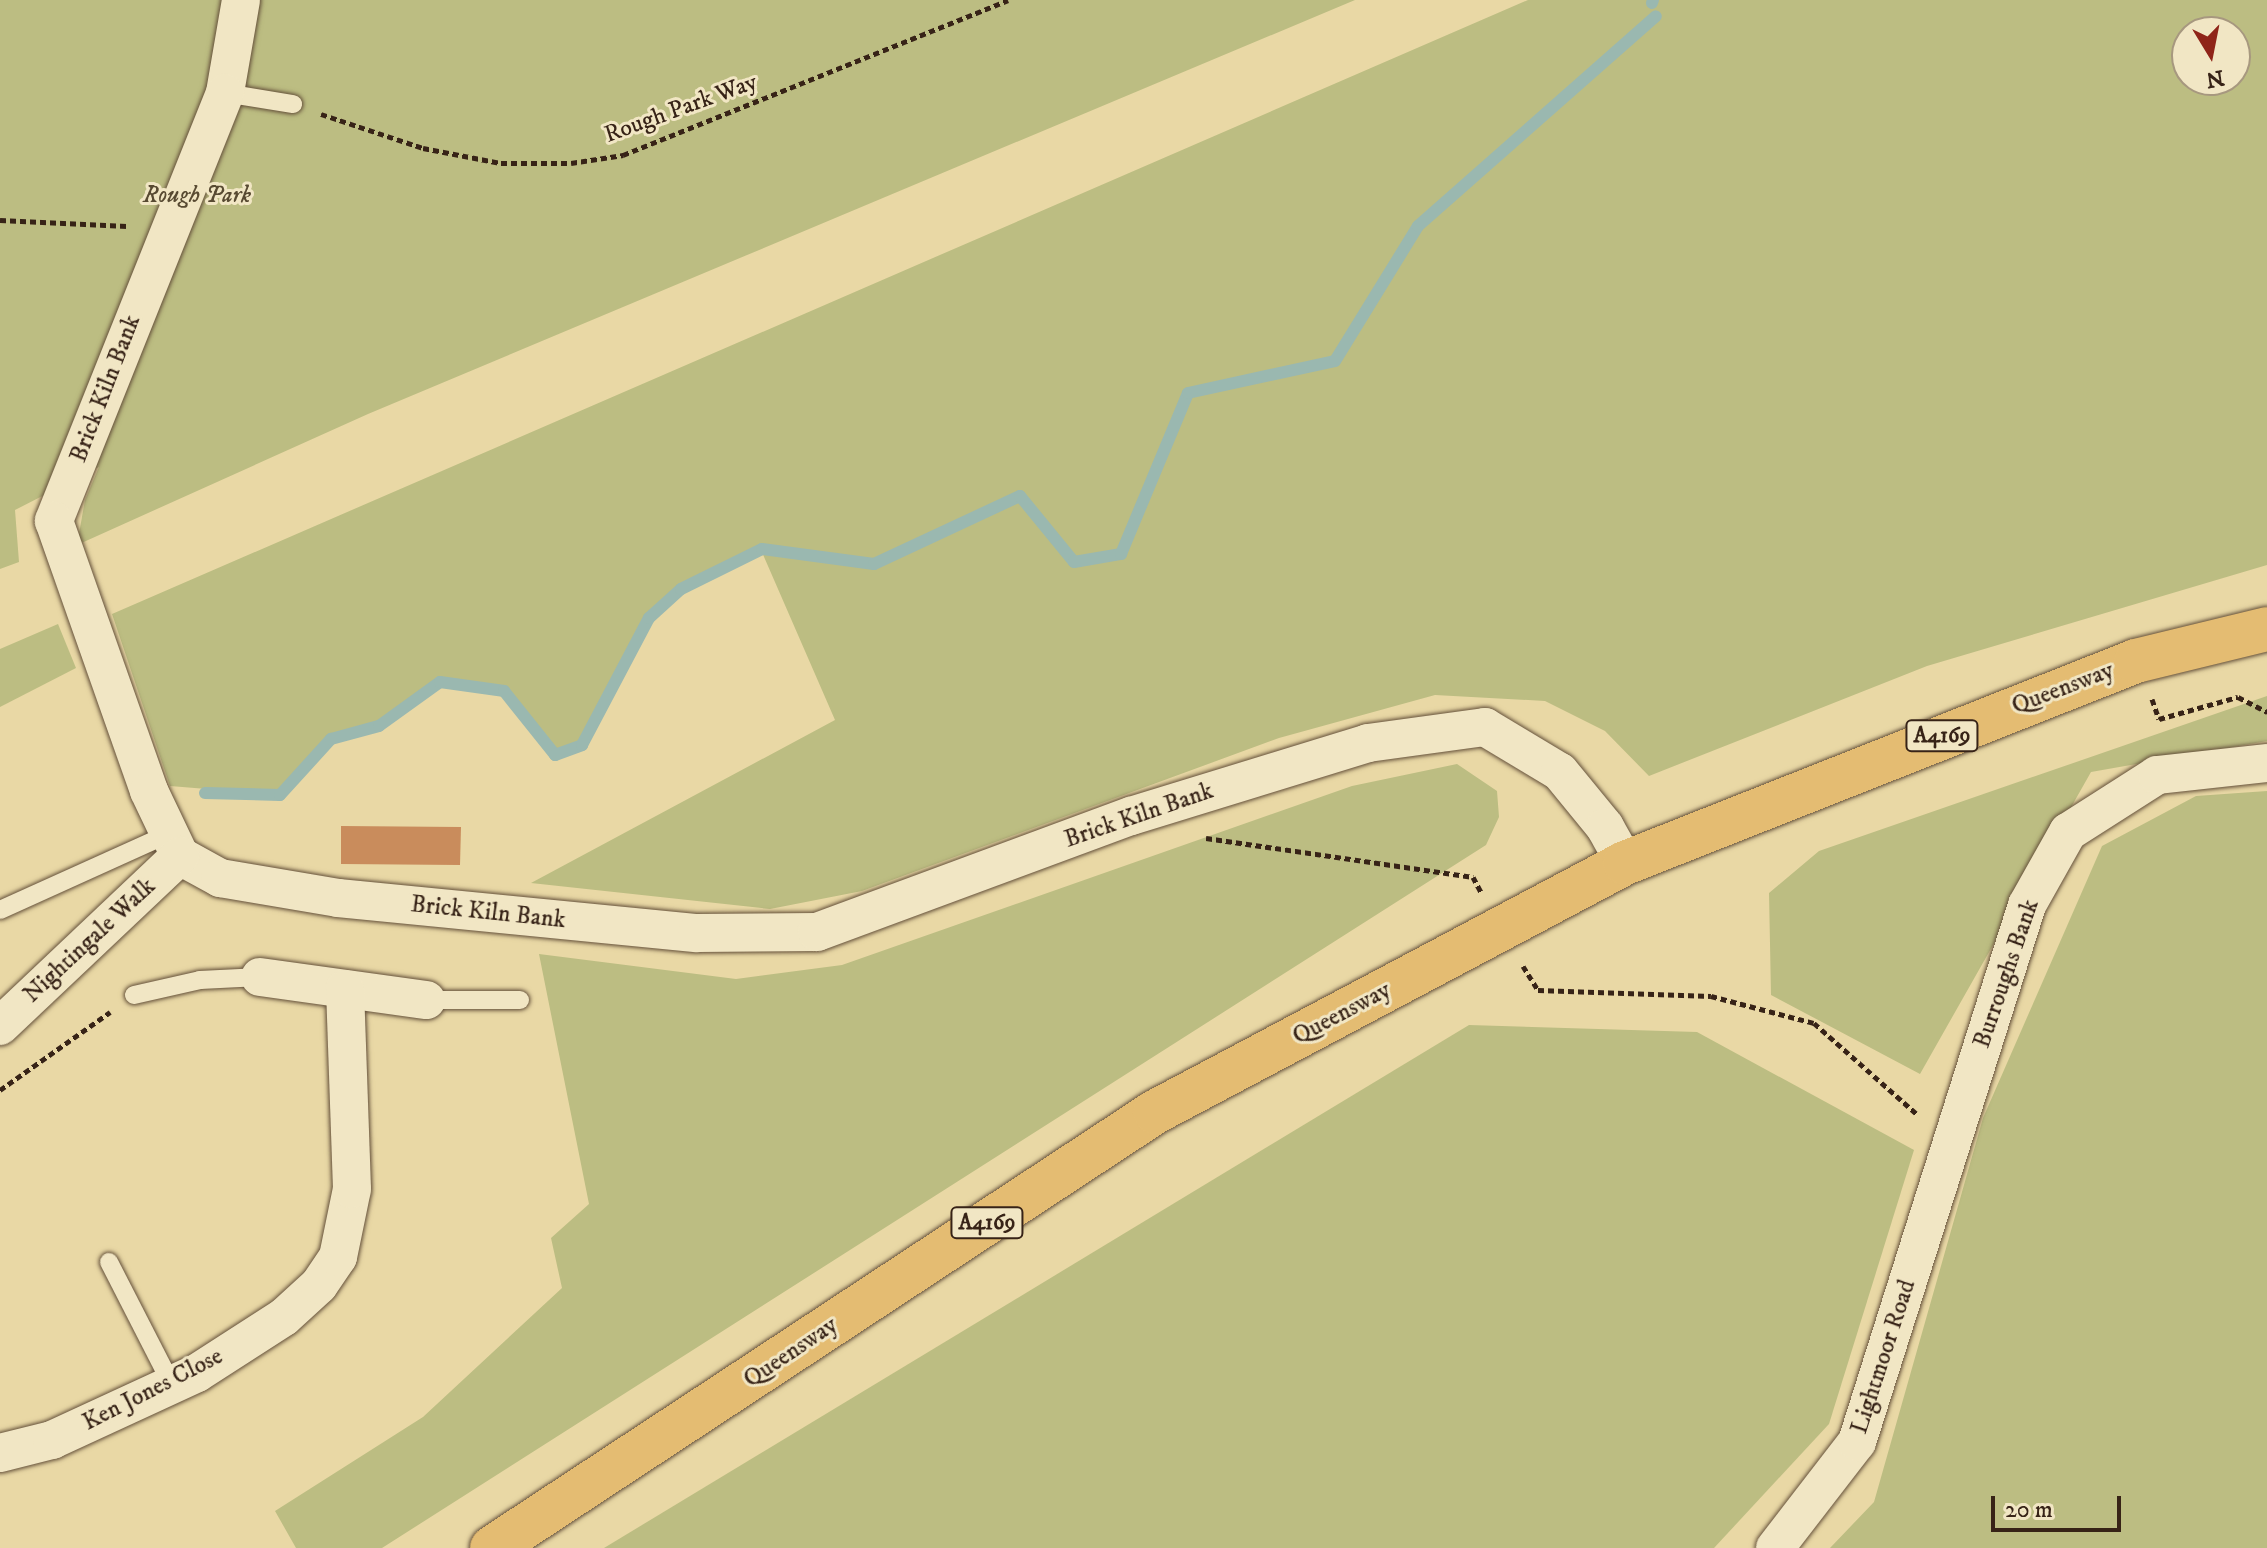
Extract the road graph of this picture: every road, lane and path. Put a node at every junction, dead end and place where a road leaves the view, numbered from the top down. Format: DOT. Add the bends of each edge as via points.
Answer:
graph roads {
  1 [pos="241,0"];
  2 [pos="1008,0"];
  3 [pos="225,93"];
  4 [pos="293,104"];
  5 [pos="0,220"];
  6 [pos="169,227"];
  7 [pos="2267,629"];
  8 [pos="2267,763"];
  9 [pos="1190,835"];
  10 [pos="173,846"];
  11 [pos="1625,863"];
  12 [pos="0,910"];
  13 [pos="1501,931"];
  14 [pos="260,977"];
  15 [pos="345,989"];
  16 [pos="134,995"];
  17 [pos="426,1000"];
  18 [pos="520,1000"];
  19 [pos="0,1026"];
  20 [pos="0,1090"];
  21 [pos="1952,1144"];
  22 [pos="109,1262"];
  23 [pos="172,1385"];
  24 [pos="0,1453"];
  25 [pos="492,1548"];
  26 [pos="1775,1548"];
  1 -- 3 [label="street, Brick Kiln Bank"];
  2 -- 4 [label="path, Rough Park Way" via="623,155 571,163 501,163 423,148"];
  3 -- 4 [label="lane"];
  3 -- 6 [label="street, Brick Kiln Bank"];
  5 -- 6 [label="path"];
  6 -- 10 [label="street, Brick Kiln Bank" via="54,521"];
  7 -- 11 [label="main road, Queensway / A4169" via="2136,661"];
  8 -- 21 [label="street, Burroughs Bank" via="2157,775 2068,832 2027,905"];
  9 -- 13 [label="path" via="1473,877"];
  10 -- 11 [label="street, Brick Kiln Bank" via="220,878 338,898 697,933 817,932 1131,816 1309,761 1368,743 1485,727 1560,772 1605,827"];
  10 -- 12 [label="lane"];
  10 -- 19 [label="street, Nightingale Walk"];
  11 -- 13 [label="main road, Queensway / A4169"];
  13 -- 21 [label="path" via="1538,990 1711,996 1814,1023"];
  13 -- 25 [label="main road, Queensway / A4169" via="1155,1112"];
  14 -- 15 [label="street"];
  14 -- 16 [label="lane" via="200,980"];
  15 -- 17 [label="street"];
  15 -- 23 [label="street, Ken Jones Close" via="352,1189 338,1257 319,1285 284,1317"];
  16 -- 20 [label="path"];
  17 -- 18 [label="lane"];
  21 -- 26 [label="street, Lightmoor Road" via="1857,1442"];
  22 -- 23 [label="lane"];
  23 -- 24 [label="street, Ken Jones Close" via="52,1440"];
}
